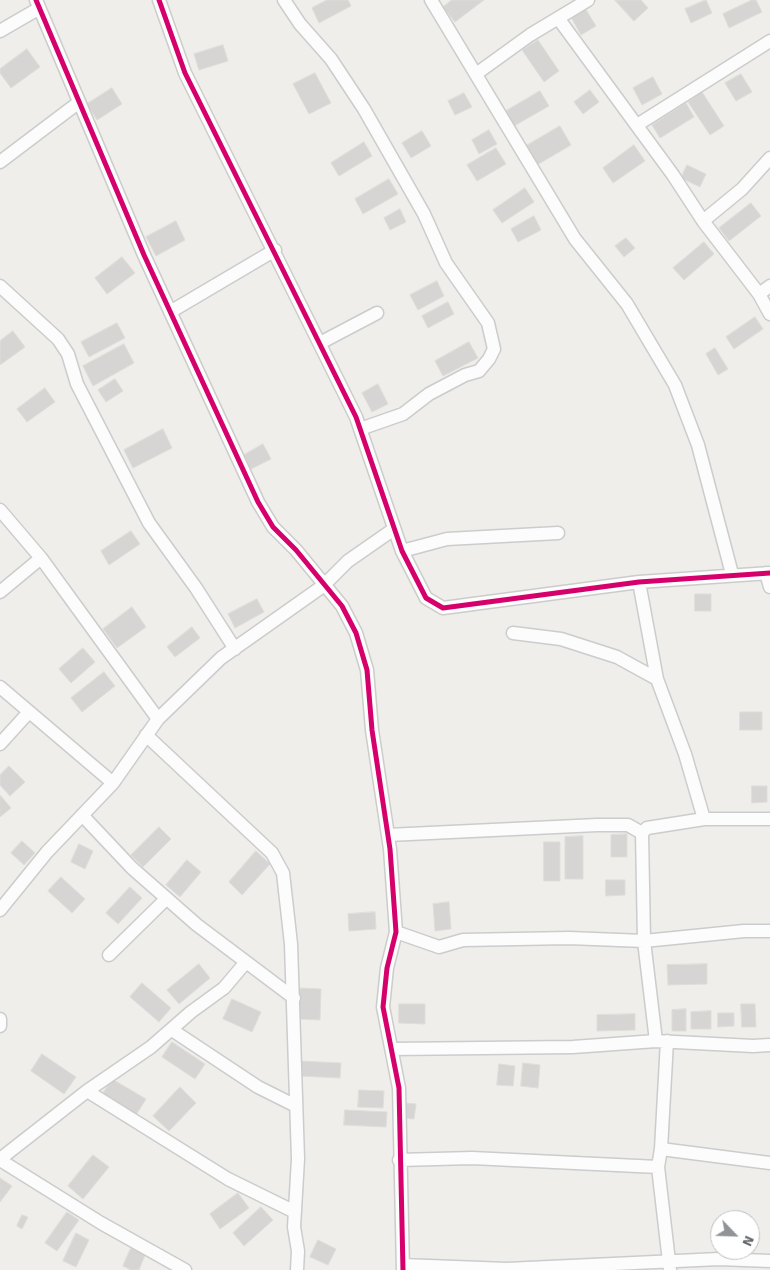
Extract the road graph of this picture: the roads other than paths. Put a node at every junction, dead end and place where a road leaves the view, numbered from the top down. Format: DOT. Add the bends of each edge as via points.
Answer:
graph roads {
  1 [pos="159,0"];
  2 [pos="284,0"];
  3 [pos="431,0"];
  4 [pos="588,0"];
  5 [pos="37,4"];
  6 [pos="558,18"];
  7 [pos="0,31"];
  8 [pos="770,42"];
  9 [pos="476,74"];
  10 [pos="78,103"];
  11 [pos="637,125"];
  12 [pos="770,158"];
  13 [pos="0,162"];
  14 [pos="703,221"];
  15 [pos="275,250"];
  16 [pos="0,286"];
  17 [pos="770,286"];
  18 [pos="759,294"];
  19 [pos="170,312"];
  20 [pos="377,313"];
  21 [pos="770,314"];
  22 [pos="320,343"];
  23 [pos="360,429"];
  24 [pos="0,510"];
  25 [pos="394,529"];
  26 [pos="558,533"];
  27 [pos="402,551"];
  28 [pos="41,558"];
  29 [pos="768,573"];
  30 [pos="732,574"];
  31 [pos="639,582"];
  32 [pos="323,586"];
  33 [pos="770,587"];
  34 [pos="0,592"];
  35 [pos="513,633"];
  36 [pos="235,649"];
  37 [pos="657,679"];
  38 [pos="0,687"];
  39 [pos="29,712"];
  40 [pos="158,719"];
  41 [pos="146,735"];
  42 [pos="0,744"];
  43 [pos="113,783"];
  44 [pos="82,815"];
  45 [pos="704,819"];
  46 [pos="770,819"];
  47 [pos="642,833"];
  48 [pos="388,835"];
  49 [pos="166,898"];
  50 [pos="0,910"];
  51 [pos="770,931"];
  52 [pos="396,932"];
  53 [pos="644,941"];
  54 [pos="109,955"];
  55 [pos="246,962"];
  56 [pos="294,998"];
  57 [pos="0,1019"];
  58 [pos="0,1026"];
  59 [pos="172,1030"];
  60 [pos="662,1041"];
  61 [pos="770,1045"];
  62 [pos="392,1049"];
  63 [pos="87,1091"];
  64 [pos="296,1106"];
  65 [pos="661,1149"];
  66 [pos="0,1159"];
  67 [pos="399,1160"];
  68 [pos="770,1163"];
  69 [pos="658,1167"];
  70 [pos="295,1212"];
  71 [pos="770,1261"];
  72 [pos="669,1266"];
  73 [pos="403,1268"];
  74 [pos="481,1269"];
  75 [pos="185,1270"];
  76 [pos="297,1270"];
  1 -- 15 [label="street" via="186,73"];
  2 -- 23 [label="street" via="331,59 364,109 424,214 446,263 488,322 494,349 479,371 429,394 403,414"];
  3 -- 9 [label="street"];
  4 -- 6 [label="street"];
  5 -- 7 [label="street"];
  5 -- 10 [label="street"];
  6 -- 9 [label="street"];
  6 -- 11 [label="street"];
  8 -- 11 [label="street"];
  9 -- 30 [label="street" via="575,240 627,304 675,385 698,445"];
  10 -- 13 [label="street"];
  10 -- 19 [label="street"];
  11 -- 14 [label="street"];
  12 -- 14 [label="street" via="742,188"];
  14 -- 18 [label="street"];
  15 -- 19 [label="street"];
  15 -- 22 [label="street"];
  16 -- 36 [label="street" via="58,339 68,354 77,384 148,523 196,588"];
  17 -- 18 [label="street"];
  18 -- 21 [label="street"];
  19 -- 32 [label="street" via="258,502 274,527"];
  20 -- 22 [label="street"];
  22 -- 23 [label="street"];
  23 -- 25 [label="street"];
  24 -- 28 [label="street"];
  25 -- 27 [label="street"];
  25 -- 32 [label="street" via="348,561"];
  26 -- 27 [label="street" via="447,539"];
  27 -- 31 [label="street" via="426,598 442,608"];
  28 -- 34 [label="street"];
  28 -- 40 [label="street"];
  29 -- 30 [label="street"];
  29 -- 33 [label="street"];
  30 -- 31 [label="street"];
  31 -- 37 [label="street"];
  32 -- 36 [label="street"];
  32 -- 48 [label="street" via="342,606 356,633 367,670 372,730"];
  35 -- 37 [label="street" via="570,642 617,657"];
  36 -- 40 [label="street" via="221,658"];
  37 -- 45 [label="street" via="685,754"];
  38 -- 39 [label="street"];
  39 -- 42 [label="street"];
  39 -- 43 [label="street"];
  40 -- 41 [label="street"];
  41 -- 43 [label="street"];
  41 -- 56 [label="street" via="272,852 283,873 292,944"];
  43 -- 44 [label="street"];
  44 -- 49 [label="street" via="132,868"];
  44 -- 50 [label="street"];
  45 -- 46 [label="street"];
  45 -- 47 [label="street" via="647,828"];
  47 -- 48 [label="street" via="628,825 597,825"];
  47 -- 53 [label="street"];
  48 -- 52 [label="street"];
  49 -- 54 [label="street"];
  49 -- 55 [label="street"];
  51 -- 53 [label="street"];
  52 -- 53 [label="street" via="439,947 463,940 569,938"];
  52 -- 62 [label="street" via="387,968 383,1007"];
  53 -- 60 [label="street"];
  55 -- 56 [label="street"];
  55 -- 59 [label="street" via="224,988"];
  56 -- 64 [label="street"];
  57 -- 58 [label="street"];
  59 -- 63 [label="street"];
  59 -- 64 [label="street" via="258,1087"];
  60 -- 61 [label="street"];
  60 -- 62 [label="street" via="573,1047"];
  60 -- 65 [label="street"];
  62 -- 67 [label="street" via="399,1088"];
  63 -- 66 [label="street"];
  63 -- 70 [label="street" via="228,1179"];
  64 -- 70 [label="street"];
  65 -- 68 [label="street"];
  65 -- 69 [label="street"];
  66 -- 75 [label="street" via="101,1223"];
  67 -- 69 [label="street" via="472,1158"];
  67 -- 73 [label="street"];
  69 -- 72 [label="street"];
  70 -- 76 [label="street"];
  71 -- 72 [label="street" via="719,1259"];
  72 -- 74 [label="street" via="590,1263"];
  73 -- 74 [label="street"];
}
